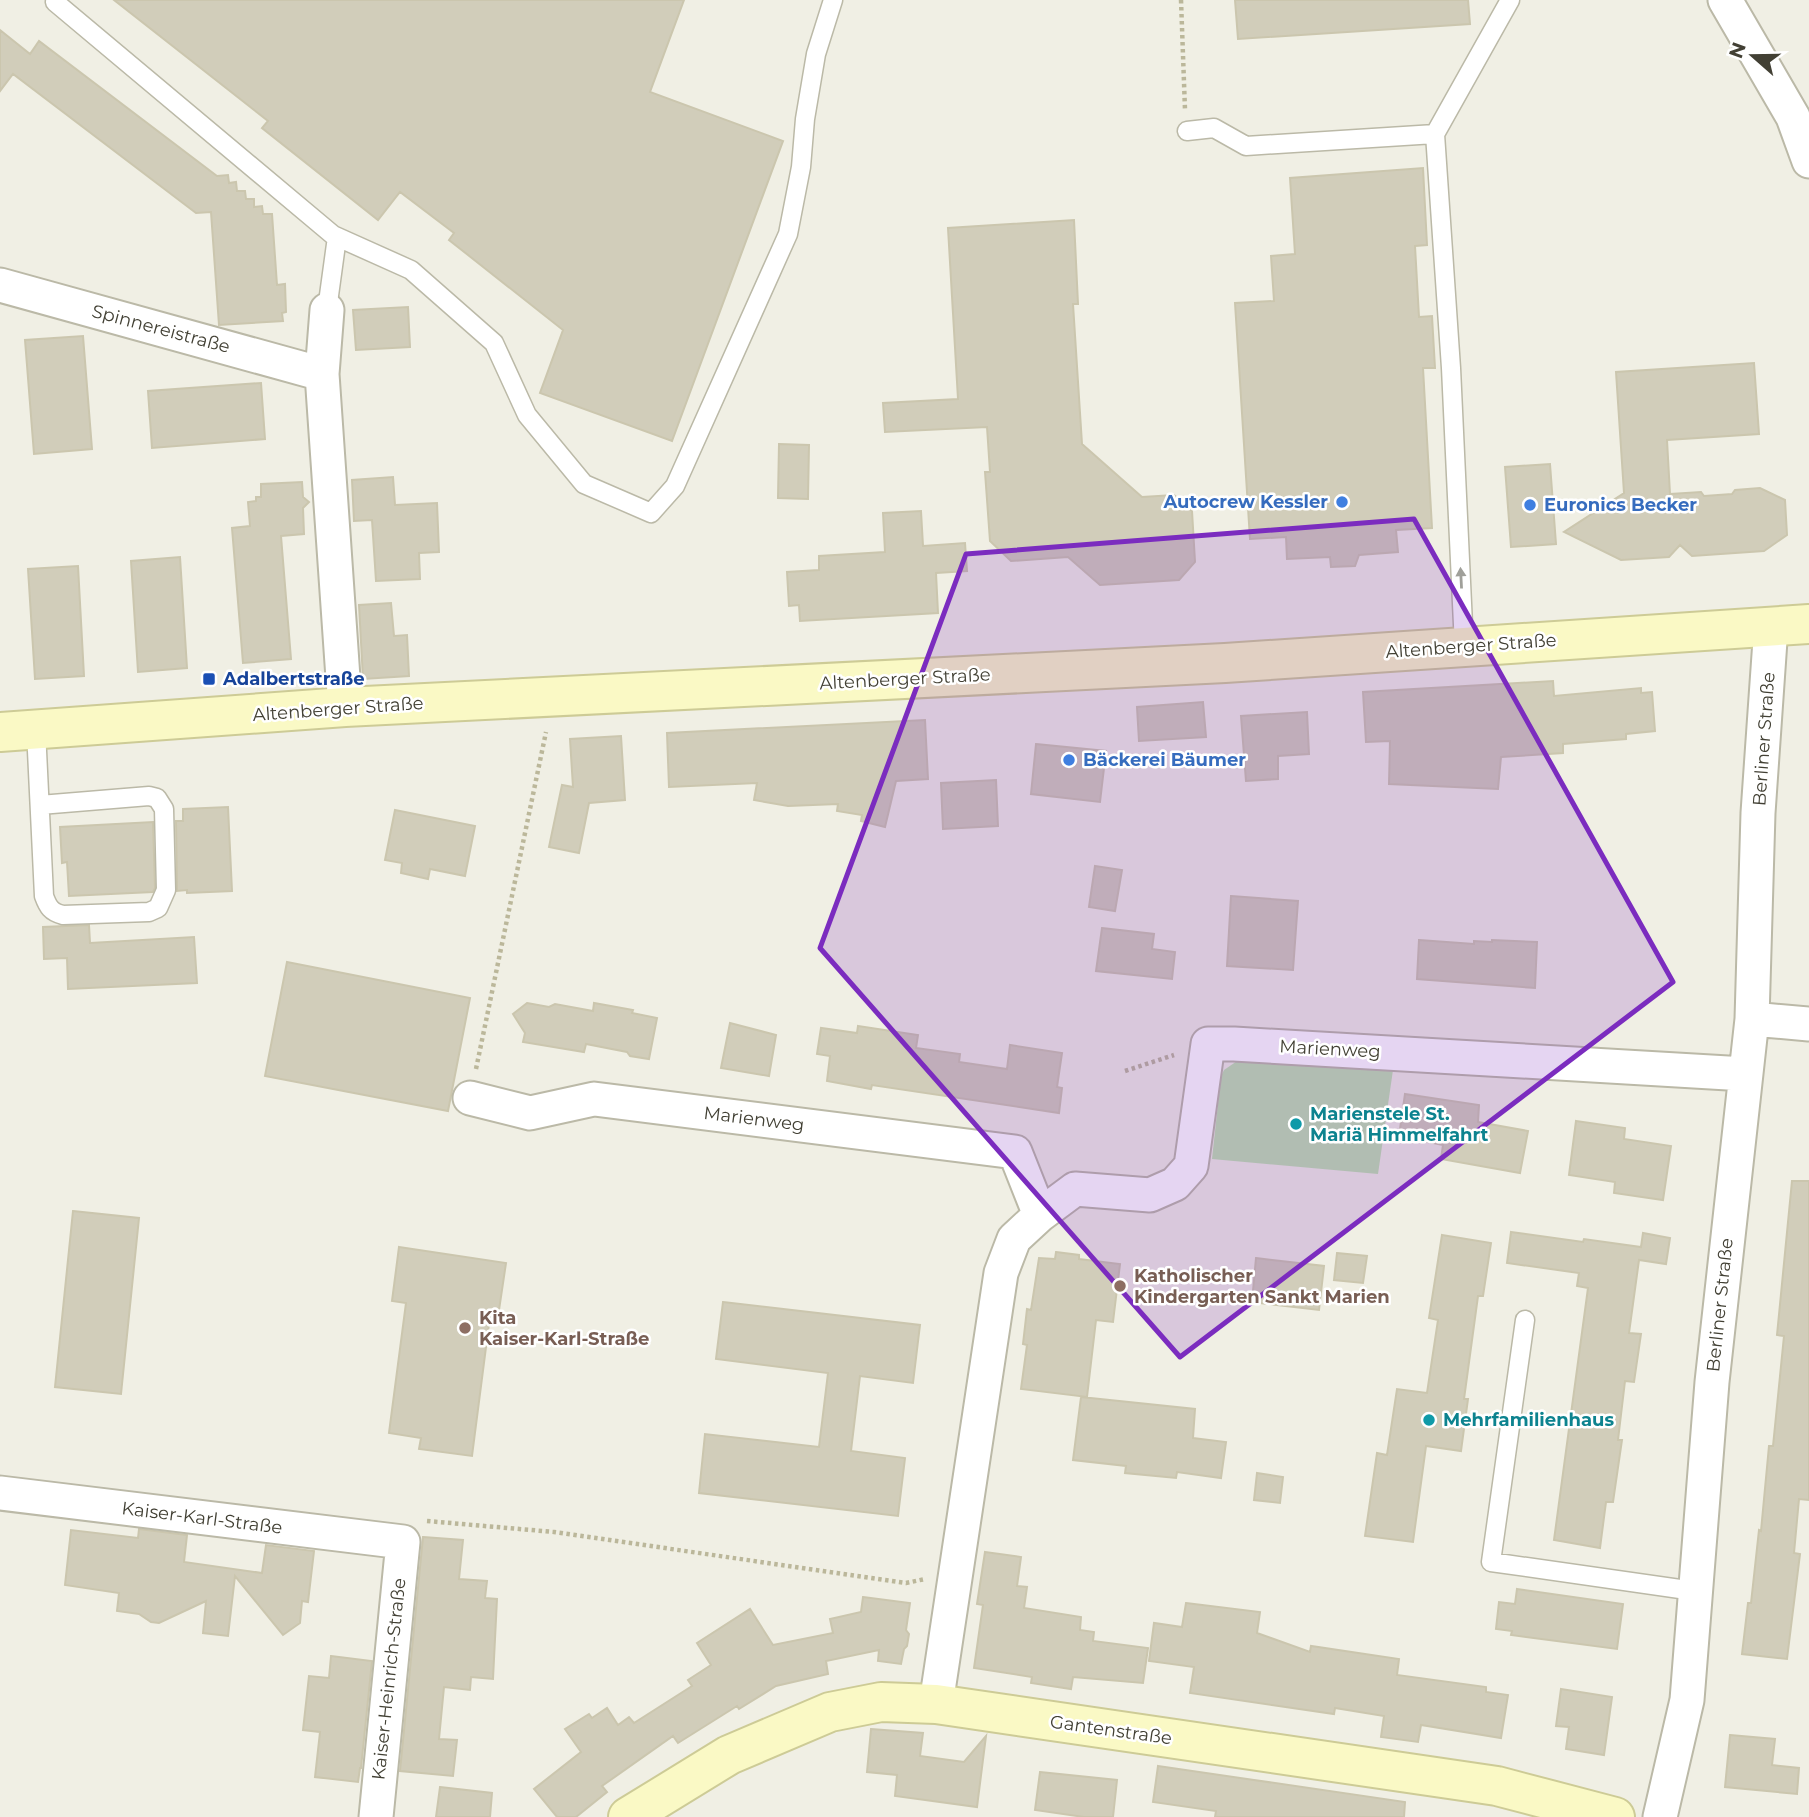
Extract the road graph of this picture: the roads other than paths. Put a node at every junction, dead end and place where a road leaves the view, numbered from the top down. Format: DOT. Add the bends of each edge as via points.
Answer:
graph roads {
  1 [pos="833,0"];
  2 [pos="1510,0"];
  3 [pos="1725,0"];
  4 [pos="55,2"];
  5 [pos="1187,131"];
  6 [pos="1435,134"];
  7 [pos="1809,161"];
  8 [pos="337,237"];
  9 [pos="0,285"];
  10 [pos="327,310"];
  11 [pos="322,374"];
  12 [pos="1809,624"];
  13 [pos="1771,626"];
  14 [pos="1464,646"];
  15 [pos="345,707"];
  16 [pos="18,731"];
  17 [pos="40,805"];
  18 [pos="1752,1019"];
  19 [pos="1809,1024"];
  20 [pos="1745,1074"];
  21 [pos="470,1098"];
  22 [pos="1040,1215"];
  23 [pos="1525,1321"];
  24 [pos="0,1493"];
  25 [pos="403,1542"];
  26 [pos="1694,1591"];
  27 [pos="936,1704"];
  28 [pos="376,1817"];
  29 [pos="628,1817"];
  30 [pos="1615,1817"];
  31 [pos="1660,1817"];
  1 -- 8 [label="lane" via="816,54 788,234 675,486 651,513 584,484 527,415 494,343 453,306 411,270"];
  2 -- 6 [label="lane"];
  3 -- 7 [label="street" via="1793,117"];
  4 -- 8 [label="lane"];
  5 -- 6 [label="lane" via="1214,128 1246,146"];
  14 -- 6 [label="lane, one-way"];
  8 -- 10 [label="lane"];
  9 -- 11 [label="street, Spinnereistraße"];
  10 -- 11 [label="street"];
  11 -- 15 [label="street"];
  12 -- 13 [label="main road, Altenberger Straße"];
  13 -- 14 [label="main road, Altenberger Straße"];
  13 -- 18 [label="street, Berliner Straße" via="1758,813"];
  14 -- 15 [label="main road, Altenberger Straße" via="1225,663"];
  15 -- 16 [label="main road, Altenberger Straße"];
  16 -- 17 [label="lane"];
  17 -- 17 [label="lane" via="44,896 53,913 149,912 158,908 166,890 164,809 157,798"];
  18 -- 19 [label="street"];
  18 -- 20 [label="street, Berliner Straße"];
  20 -- 22 [label="street, Marienweg" via="1208,1044 1191,1166 1175,1184 1150,1195 1075,1189"];
  20 -- 26 [label="street, Berliner Straße"];
  21 -- 22 [label="street, Marienweg" via="530,1113 594,1099 1015,1152"];
  22 -- 27 [label="street" via="1014,1239 1001,1273"];
  23 -- 26 [label="lane" via="1491,1562"];
  24 -- 25 [label="street, Kaiser-Karl-Straße"];
  25 -- 28 [label="street, Kaiser-Heinrich-Straße"];
  26 -- 31 [label="street, Berliner Straße" via="1686,1700"];
  27 -- 29 [label="main road, Gantenstraße" via="881,1702 830,1712 729,1755"];
  27 -- 30 [label="main road, Gantenstraße" via="1497,1786"];
}
